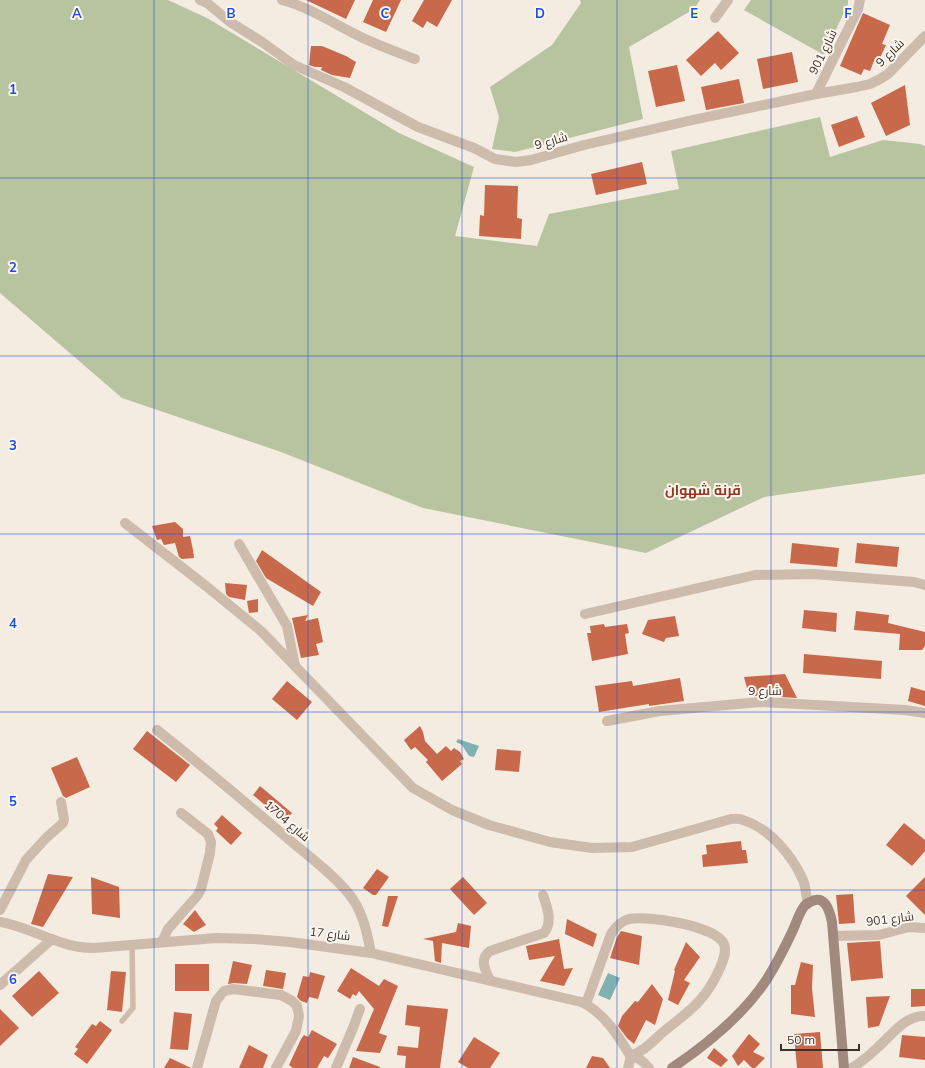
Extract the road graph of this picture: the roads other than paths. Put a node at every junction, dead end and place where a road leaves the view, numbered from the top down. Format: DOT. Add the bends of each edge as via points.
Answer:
graph roads {
  1 [pos="200,0"];
  2 [pos="282,0"];
  3 [pos="728,0"];
  4 [pos="860,0"];
  5 [pos="715,18"];
  6 [pos="925,36"];
  7 [pos="414,59"];
  8 [pos="816,94"];
  9 [pos="125,523"];
  10 [pos="239,544"];
  11 [pos="925,585"];
  12 [pos="585,614"];
  13 [pos="295,666"];
  14 [pos="925,713"];
  15 [pos="607,721"];
  16 [pos="157,730"];
  17 [pos="61,802"];
  18 [pos="181,813"];
  19 [pos="544,895"];
  20 [pos="808,904"];
  21 [pos="0,910"];
  22 [pos="0,922"];
  23 [pos="925,928"];
  24 [pos="834,936"];
  25 [pos="52,939"];
  26 [pos="162,942"];
  27 [pos="132,944"];
  28 [pos="371,953"];
  29 [pos="490,980"];
  30 [pos="0,985"];
  31 [pos="586,1004"];
  32 [pos="360,1009"];
  33 [pos="925,1016"];
  34 [pos="122,1021"];
  35 [pos="631,1057"];
  36 [pos="197,1068"];
  37 [pos="276,1068"];
  38 [pos="336,1068"];
  39 [pos="628,1068"];
  40 [pos="649,1068"];
  41 [pos="672,1068"];
  42 [pos="844,1068"];
  43 [pos="852,1068"];
  1 -- 8 [label="street, شارع 9" via="294,65 344,87 418,127 505,161 531,160 584,145"];
  2 -- 7 [label="street"];
  3 -- 5 [label="street"];
  4 -- 8 [label="street, شارع 901" via="858,9"];
  6 -- 8 [label="street, شارع 9" via="880,79 857,87"];
  9 -- 13 [label="street" via="261,631"];
  10 -- 13 [label="street" via="287,626"];
  11 -- 12 [label="street" via="813,574 755,576"];
  13 -- 20 [label="street" via="413,788 452,810 488,825 550,842 592,848 632,848 731,818 742,819 760,827 793,861 803,880"];
  14 -- 15 [label="street, شارع 9" via="760,702 660,711"];
  16 -- 28 [label="street, شارع 1704" via="296,845 350,895 365,925"];
  17 -- 21 [label="street" via="63,823 26,860"];
  18 -- 26 [label="street" via="208,834 211,842 210,853 201,889 168,929"];
  19 -- 29 [label="street" via="549,917 548,928 537,936 486,954 484,961"];
  20 -- 24 [label="street" via="819,900 826,904 831,914"];
  20 -- 41 [label="street" via="803,908 766,980 750,1001 704,1044"];
  22 -- 25 [label="street, شارع 17"];
  23 -- 24 [label="street, شارع 901" via="909,927 879,935"];
  24 -- 42 [label="street"];
  25 -- 27 [label="street, شارع 17" via="84,948"];
  25 -- 30 [label="street"];
  26 -- 27 [label="street, شارع 17"];
  26 -- 28 [label="street, شارع 17" via="216,938 254,939"];
  27 -- 34 [label="lane" via="134,1008"];
  28 -- 29 [label="street, شارع 17"];
  29 -- 31 [label="street, شارع 17"];
  31 -- 35 [label="street, شارع 17" via="602,1017"];
  31 -- 35 [label="street" via="611,934 615,926 621,922 630,919 653,919 686,924 697,927 722,942 725,952 722,964 710,988 647,1047"];
  32 -- 38 [label="street"];
  33 -- 43 [label="street" via="912,1018 902,1024 868,1057"];
  35 -- 39 [label="street"];
  35 -- 40 [label="street" via="641,1060"];
  36 -- 37 [label="street" via="216,1001 224,991 233,988 281,995 297,1006 299,1016 296,1031"];
}
